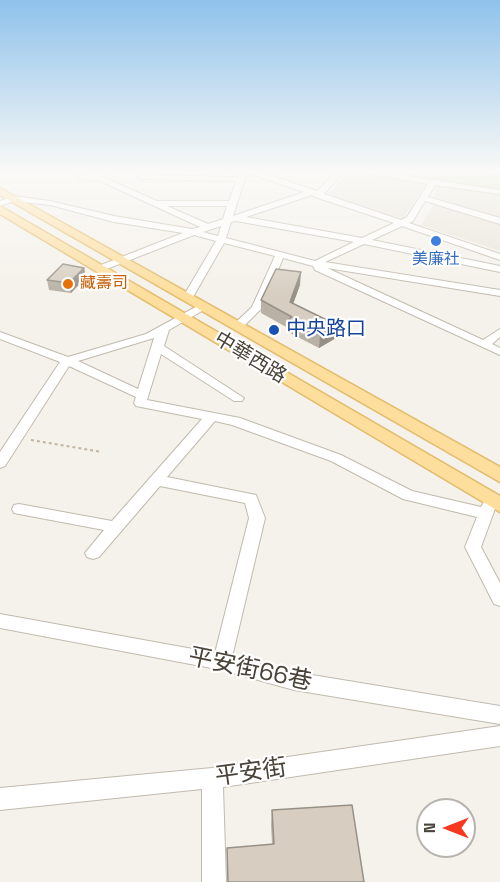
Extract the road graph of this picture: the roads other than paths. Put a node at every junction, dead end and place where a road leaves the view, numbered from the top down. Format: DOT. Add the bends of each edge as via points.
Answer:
graph roads {
  1 [pos="5,212"];
  2 [pos="31,212"];
  3 [pos="87,212"];
  4 [pos="173,212"];
  5 [pos="232,212"];
  6 [pos="255,212"];
  7 [pos="367,212"];
  8 [pos="415,212"];
  9 [pos="471,212"];
  10 [pos="230,220"];
  11 [pos="500,221"];
  12 [pos="402,224"];
  13 [pos="208,227"];
  14 [pos="193,232"];
  15 [pos="221,239"];
  16 [pos="364,241"];
  17 [pos="280,255"];
  18 [pos="500,257"];
  19 [pos="122,260"];
  20 [pos="317,264"];
  21 [pos="99,269"];
  22 [pos="500,269"];
  23 [pos="500,293"];
  24 [pos="188,297"];
  25 [pos="203,306"];
  26 [pos="182,318"];
  27 [pos="238,326"];
  28 [pos="164,328"];
  29 [pos="500,332"];
  30 [pos="0,335"];
  31 [pos="483,345"];
  32 [pos="158,347"];
  33 [pos="500,352"];
  34 [pos="67,361"];
  35 [pos="142,395"];
  36 [pos="237,398"];
  37 [pos="212,416"];
  38 [pos="0,462"];
  39 [pos="500,475"];
  40 [pos="157,480"];
  41 [pos="493,506"];
  42 [pos="19,509"];
  43 [pos="116,527"];
  44 [pos="93,553"];
  45 [pos="500,599"];
  46 [pos="0,621"];
  47 [pos="222,662"];
  48 [pos="500,715"];
  49 [pos="500,736"];
  50 [pos="212,778"];
  51 [pos="0,799"];
  52 [pos="214,882"];
  1 -- 21 [label="main road, 中華西路"];
  2 -- 19 [label="main road, 中華西路"];
  3 -- 14 [label="street"];
  4 -- 13 [label="street"];
  5 -- 10 [label="street"];
  6 -- 10 [label="street"];
  7 -- 12 [label="street"];
  8 -- 12 [label="street"];
  9 -- 11 [label="street"];
  10 -- 13 [label="street"];
  10 -- 15 [label="street"];
  10 -- 16 [label="street"];
  12 -- 16 [label="street"];
  12 -- 18 [label="street"];
  13 -- 14 [label="street"];
  14 -- 15 [label="street"];
  14 -- 19 [label="street"];
  15 -- 17 [label="street"];
  15 -- 24 [label="street"];
  16 -- 20 [label="street"];
  16 -- 22 [label="street"];
  17 -- 20 [label="street"];
  17 -- 27 [label="street" via="257,308"];
  19 -- 21 [label="street"];
  19 -- 24 [label="main road, 中華西路"];
  20 -- 23 [label="street"];
  20 -- 31 [label="street" via="322,271"];
  21 -- 26 [label="main road, 中華西路"];
  24 -- 25 [label="main road, 中華西路"];
  25 -- 26 [label="street"];
  25 -- 27 [label="main road, 中華西路"];
  26 -- 28 [label="street"];
  26 -- 41 [label="main road, 中華西路"];
  27 -- 39 [label="main road, 中華西路"];
  28 -- 32 [label="street"];
  28 -- 34 [label="street" via="150,336"];
  29 -- 31 [label="street"];
  30 -- 34 [label="street"];
  31 -- 33 [label="street"];
  32 -- 35 [label="street"];
  32 -- 36 [label="street"];
  34 -- 35 [label="street"];
  34 -- 38 [label="street"];
  35 -- 37 [label="street" via="140,403"];
  37 -- 40 [label="street"];
  37 -- 41 [label="street" via="336,458 408,495"];
  40 -- 43 [label="street"];
  40 -- 47 [label="street" via="251,499 257,518"];
  41 -- 45 [label="street" via="472,547"];
  42 -- 43 [label="street"];
  43 -- 44 [label="street"];
  46 -- 47 [label="street, 平安街66巷"];
  47 -- 48 [label="street, 平安街66巷" via="294,681"];
  49 -- 50 [label="street, 平安街"];
  50 -- 51 [label="street, 平安街"];
  50 -- 52 [label="street"];
}
